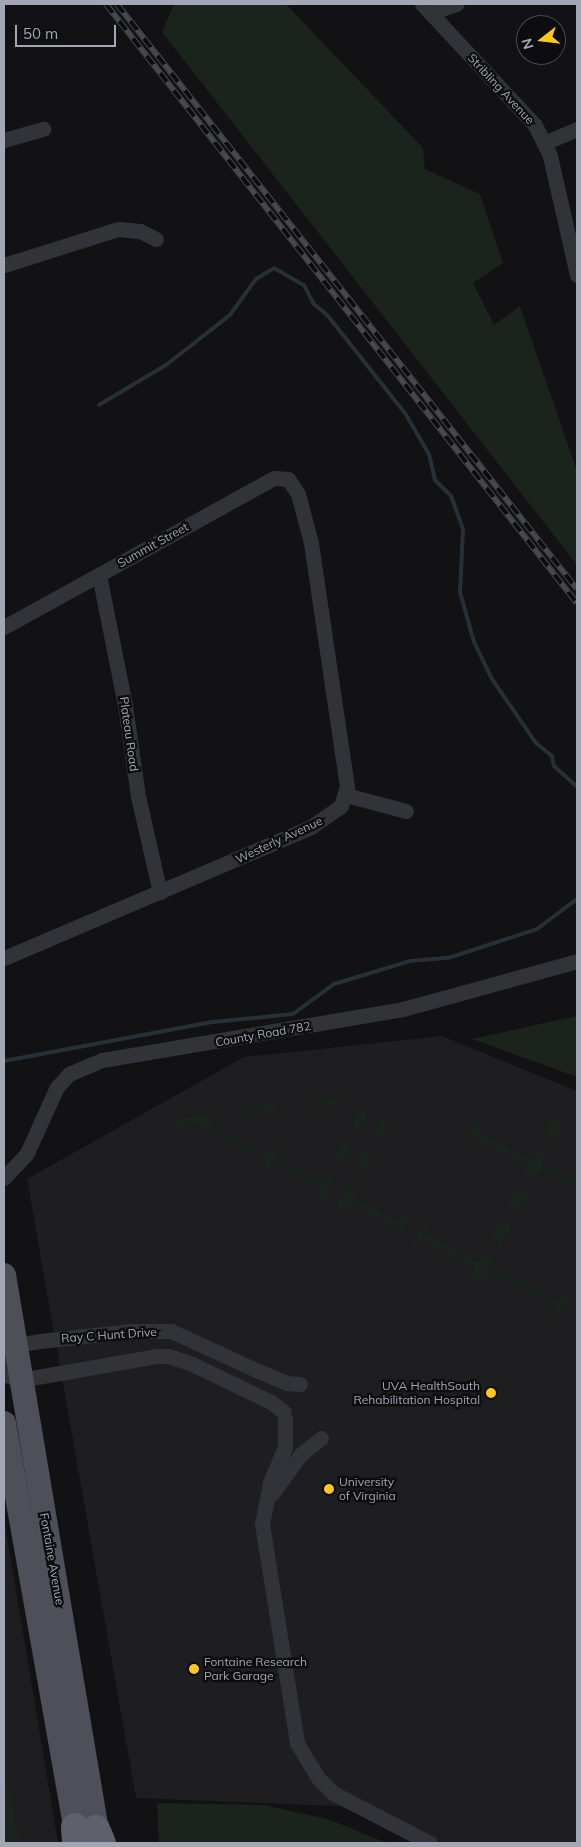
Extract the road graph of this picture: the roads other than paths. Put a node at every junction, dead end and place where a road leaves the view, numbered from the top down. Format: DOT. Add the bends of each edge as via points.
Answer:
graph roads {
  1 [pos="456,4"];
  2 [pos="426,8"];
  3 [pos="43,129"];
  4 [pos="577,129"];
  5 [pos="4,140"];
  6 [pos="544,143"];
  7 [pos="156,239"];
  8 [pos="4,265"];
  9 [pos="577,275"];
  10 [pos="99,575"];
  11 [pos="4,627"];
  12 [pos="346,795"];
  13 [pos="406,811"];
  14 [pos="160,893"];
  15 [pos="4,958"];
  16 [pos="577,961"];
  17 [pos="4,1178"];
  18 [pos="4,1275"];
  19 [pos="9,1352"];
  20 [pos="12,1377"];
  21 [pos="300,1384"];
  22 [pos="4,1423"];
  23 [pos="321,1438"];
  24 [pos="268,1498"];
  25 [pos="88,1838"];
  26 [pos="430,1843"];
  1 -- 2 [label="street"];
  2 -- 6 [label="street, Stribling Avenue" via="535,125"];
  3 -- 5 [label="street"];
  4 -- 6 [label="street"];
  6 -- 9 [label="street, Stribling Avenue"];
  7 -- 8 [label="street" via="140,231 118,229"];
  10 -- 11 [label="street, Summit Street"];
  10 -- 12 [label="street, Summit Street" via="274,478 288,479 298,494 311,543"];
  10 -- 14 [label="street, Plateau Road" via="122,686 138,796"];
  12 -- 13 [label="street"];
  12 -- 14 [label="street, Westerly Avenue" via="334,814 311,827"];
  14 -- 15 [label="street, Westerly Avenue"];
  16 -- 17 [label="street, County Road 782" via="403,1010 102,1060 69,1074 57,1087 27,1153"];
  18 -- 19 [label="main road, Fontaine Avenue"];
  19 -- 20 [label="main road, Fontaine Avenue"];
  19 -- 21 [label="street, Ray C Hunt Drive" via="131,1331 172,1331 256,1370"];
  20 -- 24 [label="street, Ray C Hunt Drive" via="156,1356 168,1356 192,1364 271,1402 285,1415 285,1447 270,1482"];
  20 -- 25 [label="main road, Fontaine Avenue"];
  22 -- 25 [label="main road, Fontaine Avenue"];
  23 -- 24 [label="street" via="300,1456"];
  24 -- 26 [label="street" via="262,1524 297,1743 318,1778 333,1793"];
}
